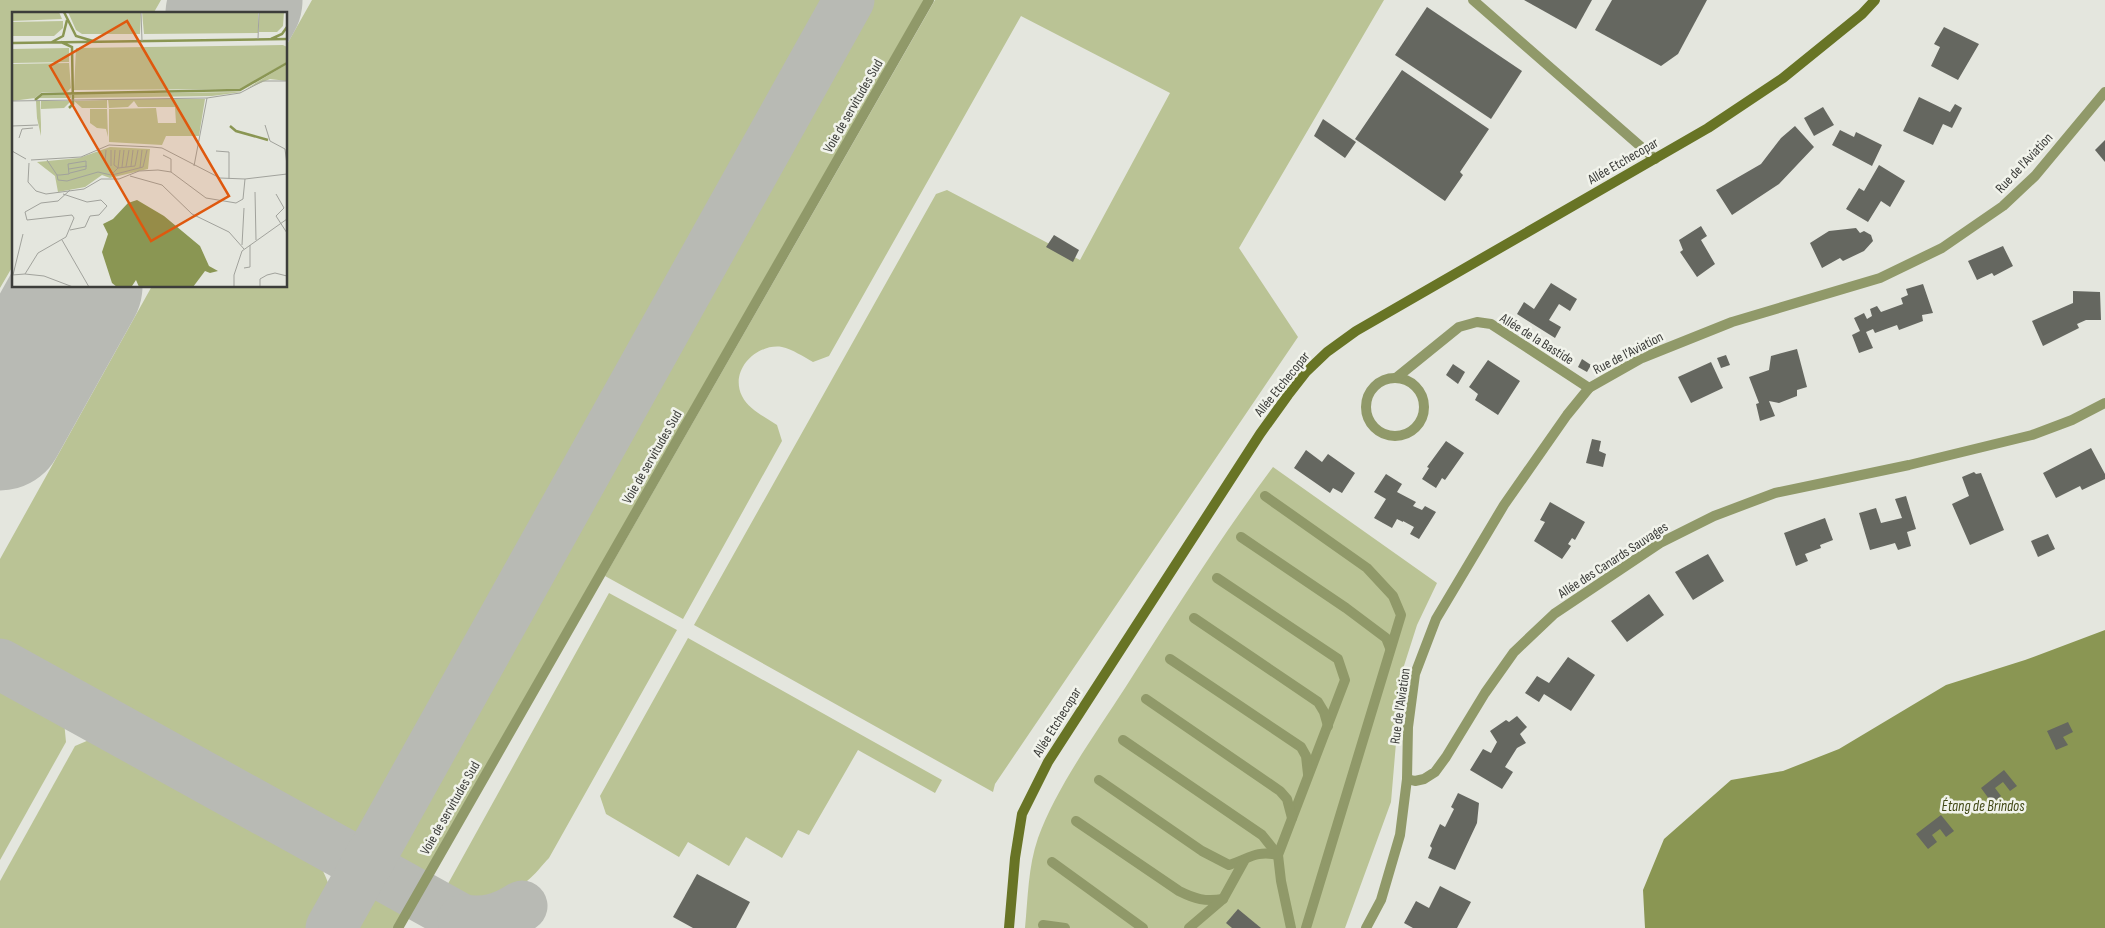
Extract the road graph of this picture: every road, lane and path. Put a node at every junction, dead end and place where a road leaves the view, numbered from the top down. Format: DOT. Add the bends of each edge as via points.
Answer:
graph roads {
  1 [pos="930,0"];
  2 [pos="1473,0"];
  3 [pos="1875,0"];
  4 [pos="2105,92"];
  5 [pos="1655,159"];
  6 [pos="1396,378"];
  7 [pos="1589,388"];
  8 [pos="2105,403"];
  9 [pos="1265,496"];
  10 [pos="1241,537"];
  11 [pos="1218,578"];
  12 [pos="1194,618"];
  13 [pos="1390,648"];
  14 [pos="1170,659"];
  15 [pos="1146,699"];
  16 [pos="1328,726"];
  17 [pos="1123,740"];
  18 [pos="1308,777"];
  19 [pos="1407,779"];
  20 [pos="1099,780"];
  21 [pos="1292,818"];
  22 [pos="1076,821"];
  23 [pos="1278,855"];
  24 [pos="1244,861"];
  25 [pos="1052,862"];
  26 [pos="1223,898"];
  27 [pos="1043,924"];
  28 [pos="398,928"];
  29 [pos="1009,928"];
  30 [pos="1064,928"];
  31 [pos="1143,928"];
  32 [pos="1188,928"];
  33 [pos="1291,928"];
  34 [pos="1306,928"];
  35 [pos="1366,928"];
  1 -- 28 [label="street, Voie de servitudes Sud"];
  2 -- 5 [label="street"];
  3 -- 5 [label="street, Allée Etchecopar" via="1783,78"];
  4 -- 7 [label="street, Rue de l'Aviation" via="2035,176 2002,206 1942,248 1880,278 1732,322 1642,358"];
  5 -- 29 [label="street, Allée Etchecopar" via="1356,331 1306,372 1260,434 1048,762 1022,814"];
  6 -- 6 [label="street, Allée de la Bastide" via="1378,383 1371,390 1365,408 1371,426 1397,437 1415,429 1424,412 1420,393 1414,385"];
  6 -- 7 [label="street, Allée de la Bastide" via="1459,327 1477,322 1491,324"];
  7 -- 19 [label="street, Rue de l'Aviation" via="1567,414 1504,505 1436,619 1415,674 1408,727"];
  8 -- 19 [label="street, Allée des Canards Sauvages" via="2032,435 1775,493 1714,516 1660,543 1548,620 1514,652 1484,693 1435,772 1424,779"];
  9 -- 13 [label="street" via="1368,568 1393,596 1401,615"];
  10 -- 13 [label="street" via="1346,608 1386,638"];
  11 -- 16 [label="street" via="1338,659 1345,680"];
  12 -- 16 [label="street" via="1318,702"];
  13 -- 34 [label="street"];
  14 -- 18 [label="street" via="1301,747 1306,756"];
  15 -- 21 [label="street" via="1280,791 1288,799"];
  16 -- 18 [label="street"];
  17 -- 23 [label="street" via="1262,835"];
  18 -- 21 [label="street"];
  19 -- 35 [label="street, Rue de l'Aviation" via="1400,834 1381,900"];
  20 -- 24 [label="street" via="1202,851 1228,865"];
  21 -- 23 [label="street"];
  22 -- 26 [label="street" via="1179,892 1196,900"];
  23 -- 24 [label="street" via="1254,854"];
  23 -- 33 [label="street"];
  24 -- 26 [label="street"];
  25 -- 31 [label="street"];
  26 -- 32 [label="street"];
  27 -- 30 [label="street"];
}
